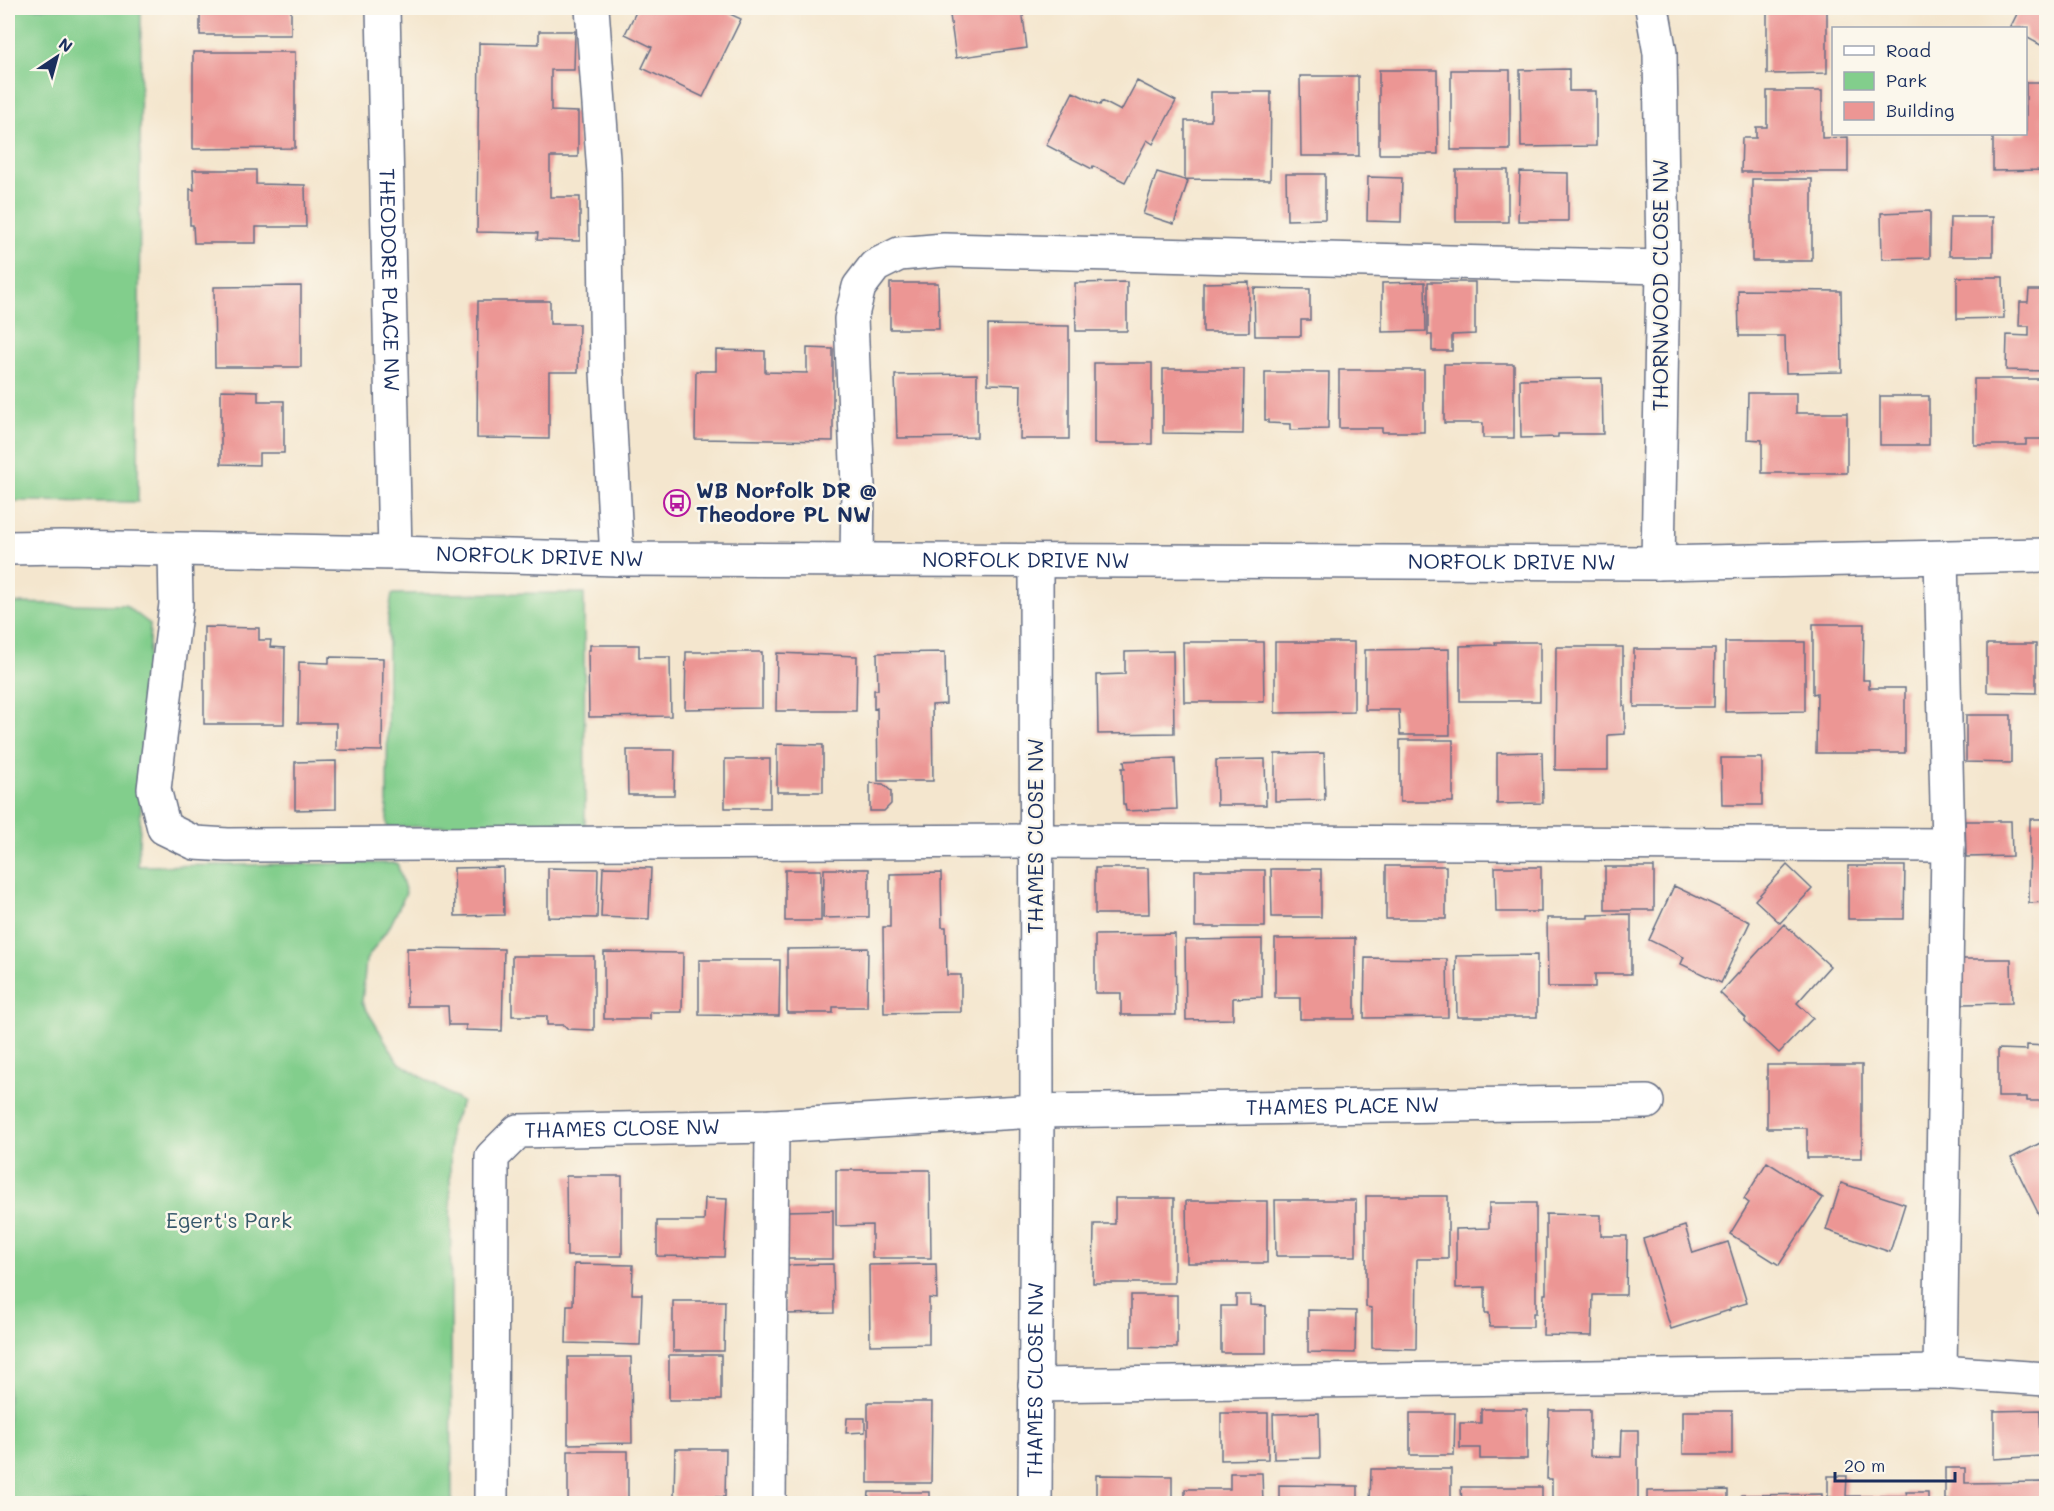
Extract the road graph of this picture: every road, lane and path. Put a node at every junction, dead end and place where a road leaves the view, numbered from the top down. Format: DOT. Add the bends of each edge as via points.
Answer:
graph roads {
  1 [pos="383,8"];
  2 [pos="592,8"];
  3 [pos="1652,8"];
  4 [pos="1663,267"];
  5 [pos="8,548"];
  6 [pos="175,550"];
  7 [pos="395,553"];
  8 [pos="2046,555"];
  9 [pos="1941,558"];
  10 [pos="617,559"];
  11 [pos="856,560"];
  12 [pos="1036,561"];
  13 [pos="1658,563"];
  14 [pos="1035,841"];
  15 [pos="1948,845"];
  16 [pos="1647,1102"];
  17 [pos="1037,1111"];
  18 [pos="772,1126"];
  19 [pos="1940,1372"];
  20 [pos="2046,1379"];
  21 [pos="1035,1385"];
  22 [pos="491,1503"];
  23 [pos="769,1503"];
  24 [pos="1035,1503"];
  1 -- 7 [label="street, THEODORE PLACE NW"];
  2 -- 10 [label="street" via="604,173 607,372"];
  3 -- 4 [label="street, THORNWOOD CLOSE NW" via="1660,53"];
  4 -- 11 [label="street" via="944,250 899,254 875,266 860,287 851,319 858,486"];
  4 -- 13 [label="street, THORNWOOD CLOSE NW"];
  5 -- 6 [label="street, NORFOLK DRIVE NW"];
  6 -- 7 [label="street, NORFOLK DRIVE NW"];
  6 -- 14 [label="street" via="176,604 154,789 164,828 195,843"];
  7 -- 10 [label="street, NORFOLK DRIVE NW"];
  8 -- 9 [label="street, NORFOLK DRIVE NW"];
  9 -- 13 [label="street, NORFOLK DRIVE NW"];
  9 -- 15 [label="street"];
  10 -- 11 [label="street, NORFOLK DRIVE NW"];
  11 -- 12 [label="street, NORFOLK DRIVE NW"];
  12 -- 13 [label="street, NORFOLK DRIVE NW"];
  12 -- 14 [label="street, THAMES CLOSE NW"];
  14 -- 15 [label="street"];
  14 -- 17 [label="street, THAMES CLOSE NW"];
  15 -- 19 [label="street"];
  16 -- 17 [label="street, THAMES PLACE NW"];
  17 -- 18 [label="street, THAMES CLOSE NW"];
  17 -- 21 [label="street, THAMES CLOSE NW"];
  18 -- 22 [label="street, THAMES CLOSE NW" via="518,1131 492,1157"];
  18 -- 23 [label="street"];
  19 -- 20 [label="street"];
  19 -- 21 [label="street"];
  21 -- 24 [label="street, THAMES CLOSE NW"];
}
